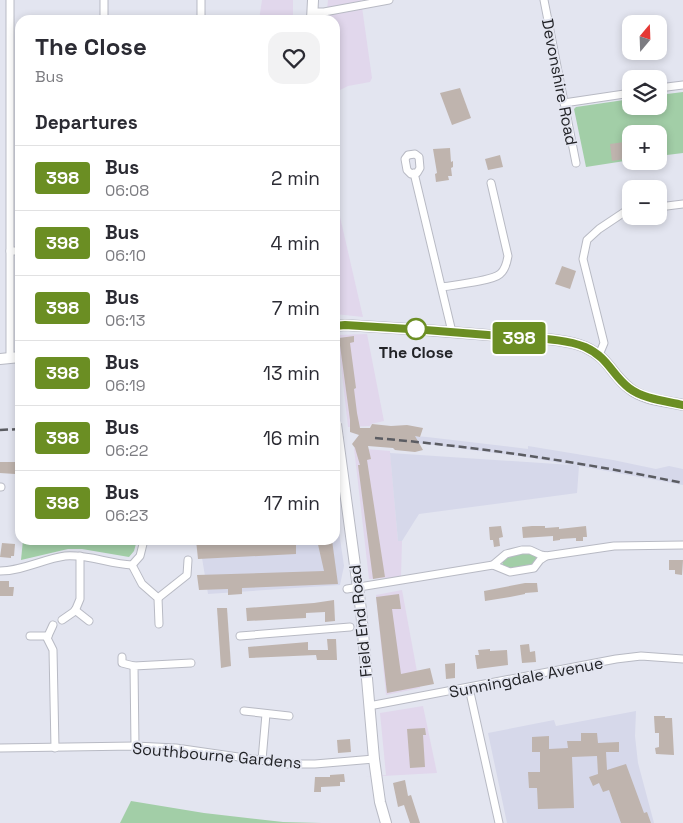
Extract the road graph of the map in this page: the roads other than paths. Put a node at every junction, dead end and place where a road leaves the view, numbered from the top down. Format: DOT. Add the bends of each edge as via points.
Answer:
graph roads {
  1 [pos="10,0"];
  2 [pos="104,0"];
  3 [pos="201,0"];
  4 [pos="313,0"];
  5 [pos="389,0"];
  6 [pos="544,0"];
  7 [pos="104,15"];
  8 [pos="201,15"];
  9 [pos="313,15"];
  10 [pos="316,15"];
  11 [pos="683,85"];
  12 [pos="667,87"];
  13 [pos="622,94"];
  14 [pos="564,103"];
  15 [pos="576,163"];
  16 [pos="414,173"];
  17 [pos="491,183"];
  18 [pos="683,204"];
  19 [pos="667,206"];
  20 [pos="622,214"];
  21 [pos="10,251"];
  22 [pos="15,251"];
  23 [pos="442,287"];
  24 [pos="340,326"];
  25 [pos="452,332"];
  26 [pos="598,355"];
  27 [pos="10,358"];
  28 [pos="683,405"];
  29 [pos="340,454"];
  30 [pos="143,545"];
  31 [pos="683,545"];
  32 [pos="80,556"];
  33 [pos="546,556"];
  34 [pos="188,560"];
  35 [pos="132,565"];
  36 [pos="493,565"];
  37 [pos="0,572"];
  38 [pos="358,588"];
  39 [pos="346,589"];
  40 [pos="158,598"];
  41 [pos="75,610"];
  42 [pos="62,620"];
  43 [pos="89,621"];
  44 [pos="159,624"];
  45 [pos="53,625"];
  46 [pos="350,627"];
  47 [pos="30,636"];
  48 [pos="48,636"];
  49 [pos="240,636"];
  50 [pos="122,658"];
  51 [pos="683,659"];
  52 [pos="191,663"];
  53 [pos="134,666"];
  54 [pos="469,688"];
  55 [pos="369,706"];
  56 [pos="244,711"];
  57 [pos="266,714"];
  58 [pos="289,716"];
  59 [pos="135,746"];
  60 [pos="0,748"];
  61 [pos="55,748"];
  62 [pos="374,759"];
  63 [pos="262,760"];
  64 [pos="386,823"];
  65 [pos="499,823"];
  1 -- 21 [label="street"];
  2 -- 7 [label="street"];
  3 -- 8 [label="street"];
  4 -- 9 [label="street"];
  5 -- 10 [label="street"];
  6 -- 14 [label="street, Devonshire Road"];
  11 -- 12 [label="street"];
  13 -- 14 [label="street"];
  14 -- 15 [label="street, Devonshire Road"];
  16 -- 23 [label="street"];
  17 -- 23 [label="street" via="508,256 506,265 500,274 491,278"];
  18 -- 19 [label="street"];
  20 -- 26 [label="street" via="587,240 583,259 604,343"];
  21 -- 22 [label="street"];
  21 -- 27 [label="street"];
  23 -- 25 [label="street"];
  24 -- 25 [label="street"];
  25 -- 26 [label="street" via="564,342"];
  26 -- 28 [label="street" via="630,390"];
  29 -- 38 [label="street, Field End Road, bridge"];
  30 -- 35 [label="street" via="140,556"];
  31 -- 33 [label="street" via="614,546"];
  32 -- 35 [label="street"];
  32 -- 37 [label="street" via="54,558"];
  32 -- 41 [label="street" via="80,599"];
  33 -- 36 [label="street" via="530,550 513,552"];
  33 -- 36 [label="street" via="528,570 510,572"];
  34 -- 40 [label="street" via="187,575"];
  35 -- 40 [label="street" via="142,584"];
  36 -- 38 [label="street"];
  38 -- 39 [label="street"];
  38 -- 55 [label="street, Field End Road"];
  40 -- 44 [label="street"];
  41 -- 42 [label="street"];
  41 -- 43 [label="street"];
  45 -- 48 [label="street"];
  46 -- 49 [label="street"];
  47 -- 48 [label="street"];
  48 -- 61 [label="street" via="53,650"];
  50 -- 53 [label="street" via="125,664"];
  51 -- 54 [label="street, Sunningdale Avenue" via="641,656"];
  52 -- 53 [label="street"];
  53 -- 59 [label="street"];
  54 -- 55 [label="street, Sunningdale Avenue"];
  54 -- 65 [label="street"];
  55 -- 62 [label="street, Field End Road"];
  56 -- 57 [label="street"];
  57 -- 58 [label="street"];
  57 -- 63 [label="street"];
  59 -- 61 [label="street, Southbourne Gardens"];
  59 -- 63 [label="street, Southbourne Gardens" via="198,750"];
  60 -- 61 [label="street, Southbourne Gardens"];
  62 -- 63 [label="street, Southbourne Gardens" via="315,764"];
  62 -- 64 [label="street, Field End Road"];
}
